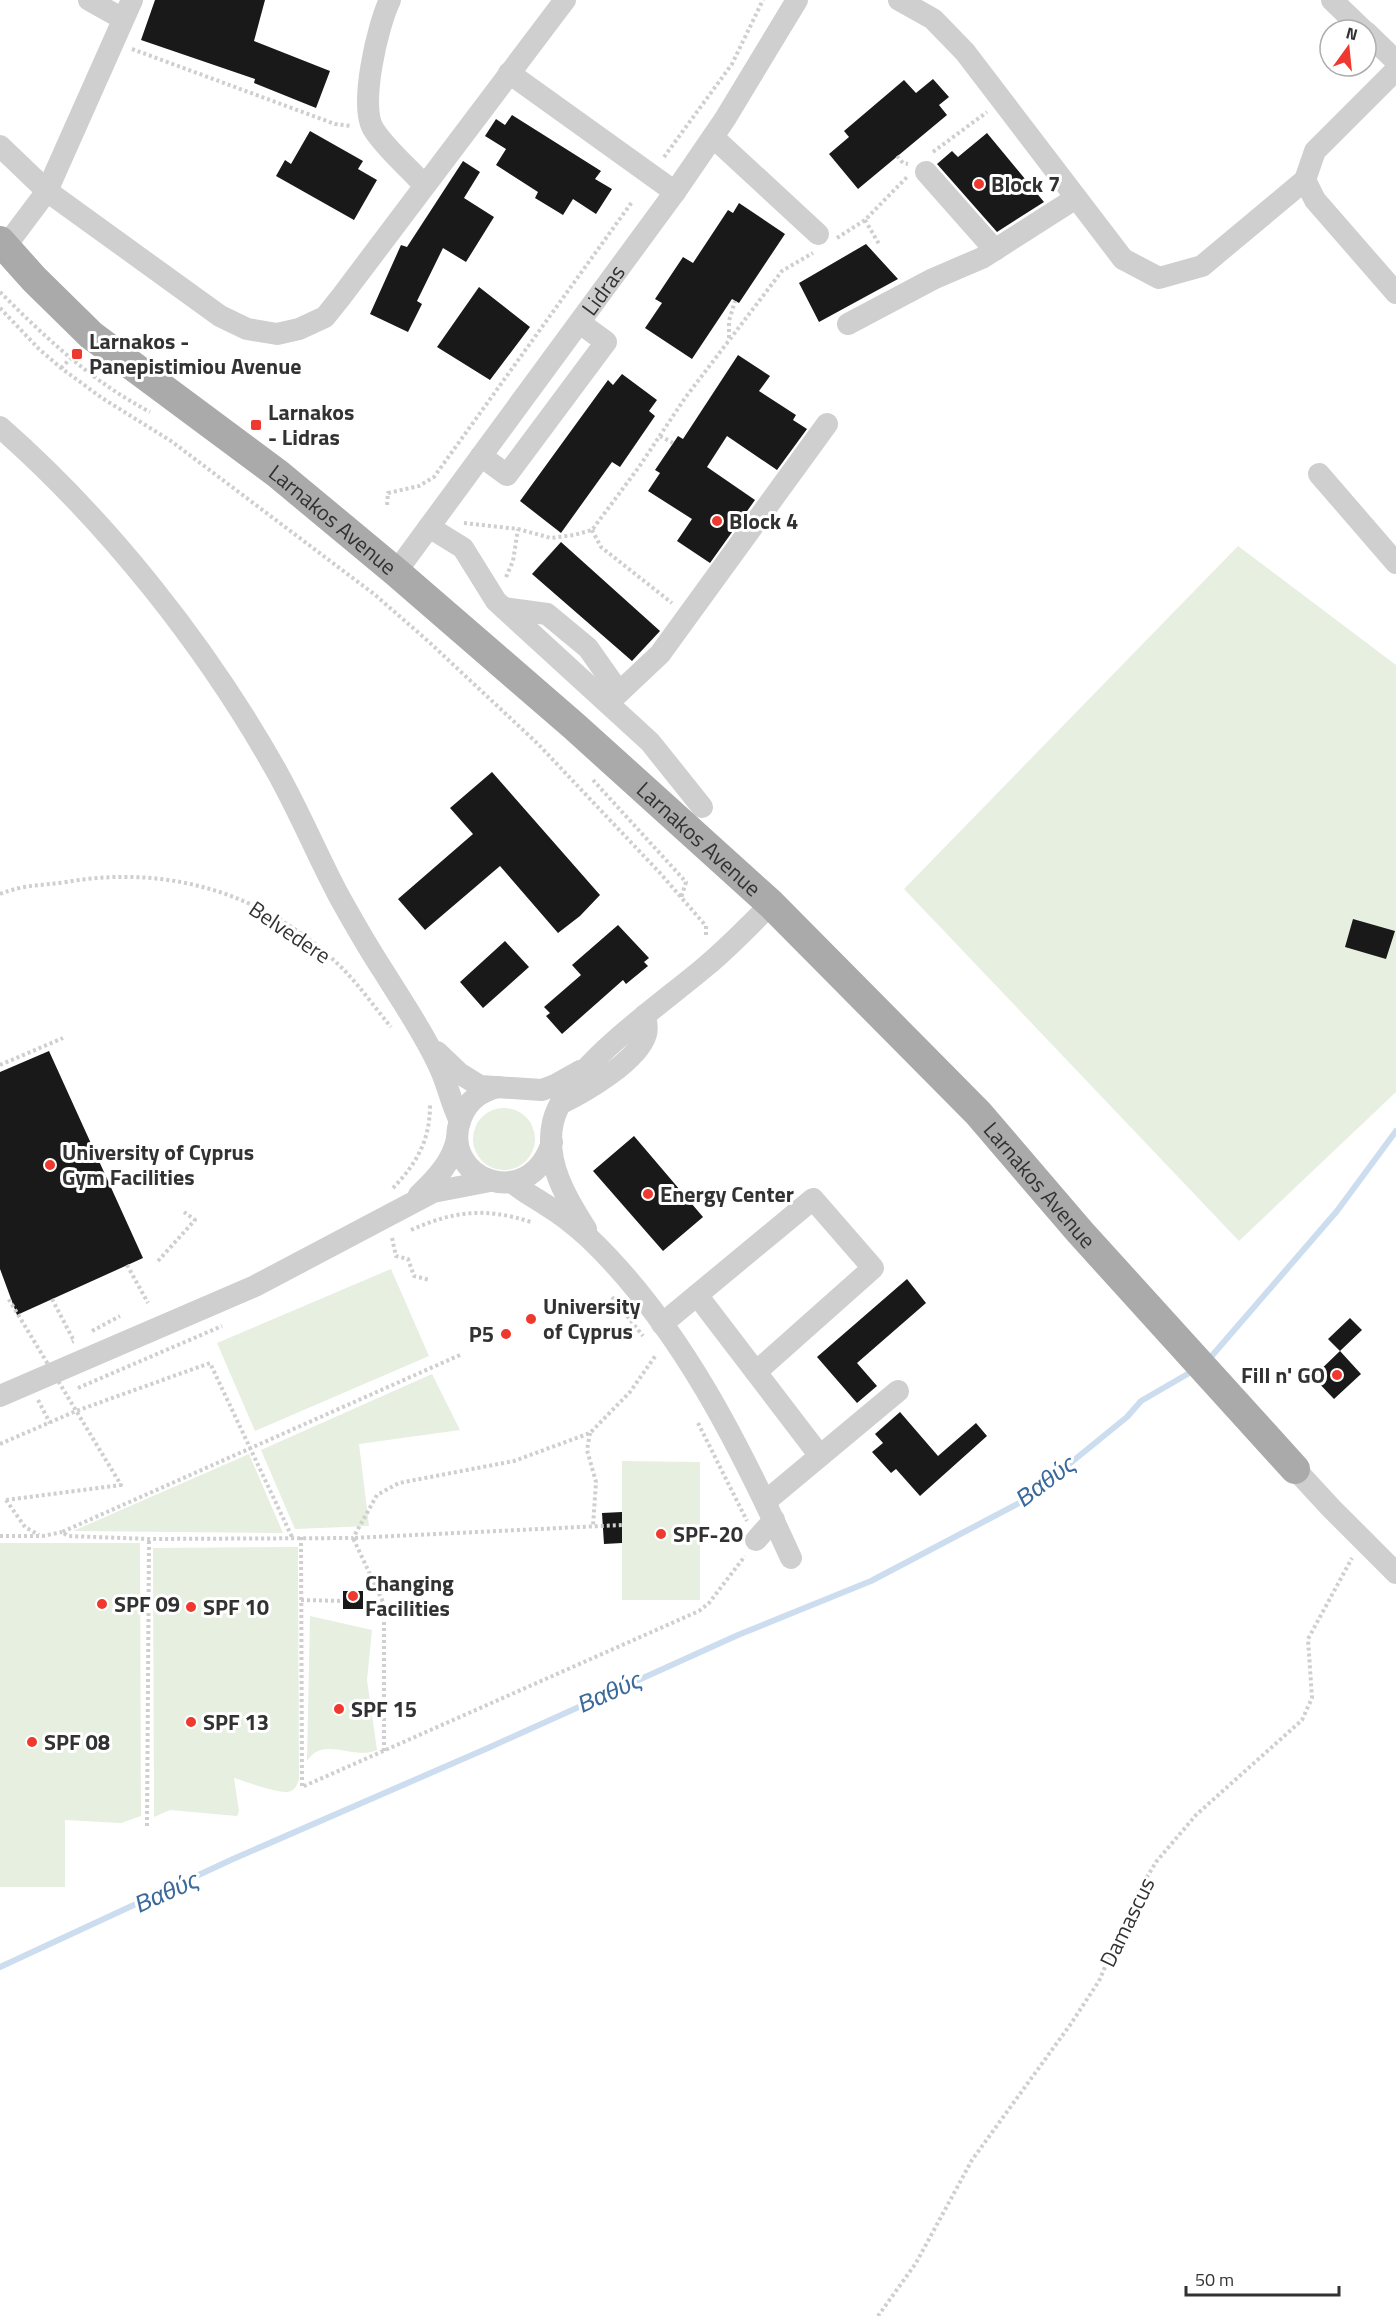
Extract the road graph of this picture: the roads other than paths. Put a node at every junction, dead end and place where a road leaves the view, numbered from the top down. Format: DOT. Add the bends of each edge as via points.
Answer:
graph roads {
  1 [pos="89,0"];
  2 [pos="390,0"];
  3 [pos="565,0"];
  4 [pos="797,0"];
  5 [pos="899,0"];
  6 [pos="1332,0"];
  7 [pos="128,10"];
  8 [pos="1351,18"];
  9 [pos="1378,44"];
  10 [pos="1396,61"];
  11 [pos="1396,70"];
  12 [pos="509,74"];
  13 [pos="713,137"];
  14 [pos="0,146"];
  15 [pos="922,167"];
  16 [pos="1305,180"];
  17 [pos="424,185"];
  18 [pos="47,191"];
  19 [pos="675,192"];
  20 [pos="1076,198"];
  21 [pos="822,243"];
  22 [pos="3,244"];
  23 [pos="995,250"];
  24 [pos="1396,293"];
  25 [pos="580,323"];
  26 [pos="848,324"];
  27 [pos="827,424"];
  28 [pos="0,427"];
  29 [pos="482,456"];
  30 [pos="1319,474"];
  31 [pos="432,523"];
  32 [pos="1396,563"];
  33 [pos="396,572"];
  34 [pos="614,698"];
  35 [pos="702,807"];
  36 [pos="771,904"];
  37 [pos="645,1015"];
  38 [pos="426,1039"];
  39 [pos="598,1058"];
  40 [pos="506,1088"];
  41 [pos="561,1104"];
  42 [pos="459,1130"];
  43 [pos="552,1135"];
  44 [pos="501,1181"];
  45 [pos="397,1212"];
  46 [pos="598,1247"];
  47 [pos="697,1295"];
  48 [pos="662,1324"];
  49 [pos="756,1372"];
  50 [pos="898,1391"];
  51 [pos="0,1396"];
  52 [pos="820,1456"];
  53 [pos="1295,1469"];
  54 [pos="770,1511"];
  55 [pos="756,1540"];
  56 [pos="791,1558"];
  57 [pos="1396,1573"];
  1 -- 7 [label="street"];
  2 -- 17 [label="street" via="383,14 367,105 372,129"];
  3 -- 12 [label="street"];
  4 -- 13 [label="street, Lidras"];
  5 -- 20 [label="street" via="933,19 965,52"];
  6 -- 8 [label="street"];
  7 -- 18 [label="street"];
  9 -- 10 [label="street"];
  11 -- 16 [label="street" via="1315,151"];
  12 -- 17 [label="street"];
  12 -- 19 [label="street"];
  13 -- 19 [label="street, Lidras"];
  13 -- 21 [label="street"];
  14 -- 18 [label="street"];
  15 -- 23 [label="street"];
  16 -- 20 [label="street" via="1202,266 1159,278 1124,259"];
  16 -- 24 [label="street" via="1315,200"];
  17 -- 18 [label="street" via="324,317 277,334 247,329 220,316"];
  18 -- 22 [label="street"];
  19 -- 25 [label="street, Lidras"];
  20 -- 23 [label="street"];
  22 -- 33 [label="main road, Larnakos Avenue" via="91,335 278,474"];
  23 -- 26 [label="street"];
  25 -- 29 [label="street, Lidras"];
  25 -- 29 [label="street" via="606,342 507,475"];
  27 -- 34 [label="street" via="660,654"];
  28 -- 38 [label="street" via="83,510 194,641 276,771 338,894"];
  29 -- 31 [label="street, Lidras"];
  30 -- 32 [label="street"];
  31 -- 33 [label="street, Lidras"];
  31 -- 34 [label="street" via="463,548 500,605"];
  33 -- 36 [label="main road, Larnakos Avenue"];
  34 -- 35 [label="street"];
  36 -- 37 [label="street" via="705,967"];
  36 -- 53 [label="main road, Larnakos Avenue" via="978,1113 1095,1250"];
  37 -- 39 [label="street"];
  37 -- 41 [label="street" via="644,1039 623,1063"];
  38 -- 40 [label="street" via="459,1074 480,1086"];
  38 -- 42 [label="street" via="447,1085"];
  39 -- 40 [label="street" via="542,1090"];
  39 -- 41 [label="street" via="572,1084"];
  40 -- 42 [label="street" via="485,1091 474,1098 465,1108"];
  40 -- 43 [label="street" via="528,1093 540,1102 548,1114"];
  41 -- 43 [label="street"];
  42 -- 44 [label="street" via="460,1153 467,1165 478,1174"];
  42 -- 45 [label="street" via="450,1159 434,1181"];
  43 -- 44 [label="street" via="547,1157 538,1169 526,1178"];
  43 -- 46 [label="street" via="552,1158 558,1179"];
  44 -- 45 [label="street" via="433,1192"];
  44 -- 46 [label="street" via="547,1205"];
  45 -- 51 [label="street" via="255,1286"];
  46 -- 48 [label="street"];
  47 -- 48 [label="street"];
  47 -- 49 [label="street"];
  47 -- 49 [label="street" via="813,1199 873,1268"];
  48 -- 54 [label="street" via="720,1413"];
  49 -- 52 [label="street"];
  50 -- 52 [label="street"];
  52 -- 54 [label="street"];
  53 -- 57 [label="street, Larnakos Avenue"];
  54 -- 55 [label="street"];
  54 -- 56 [label="street"];
}
